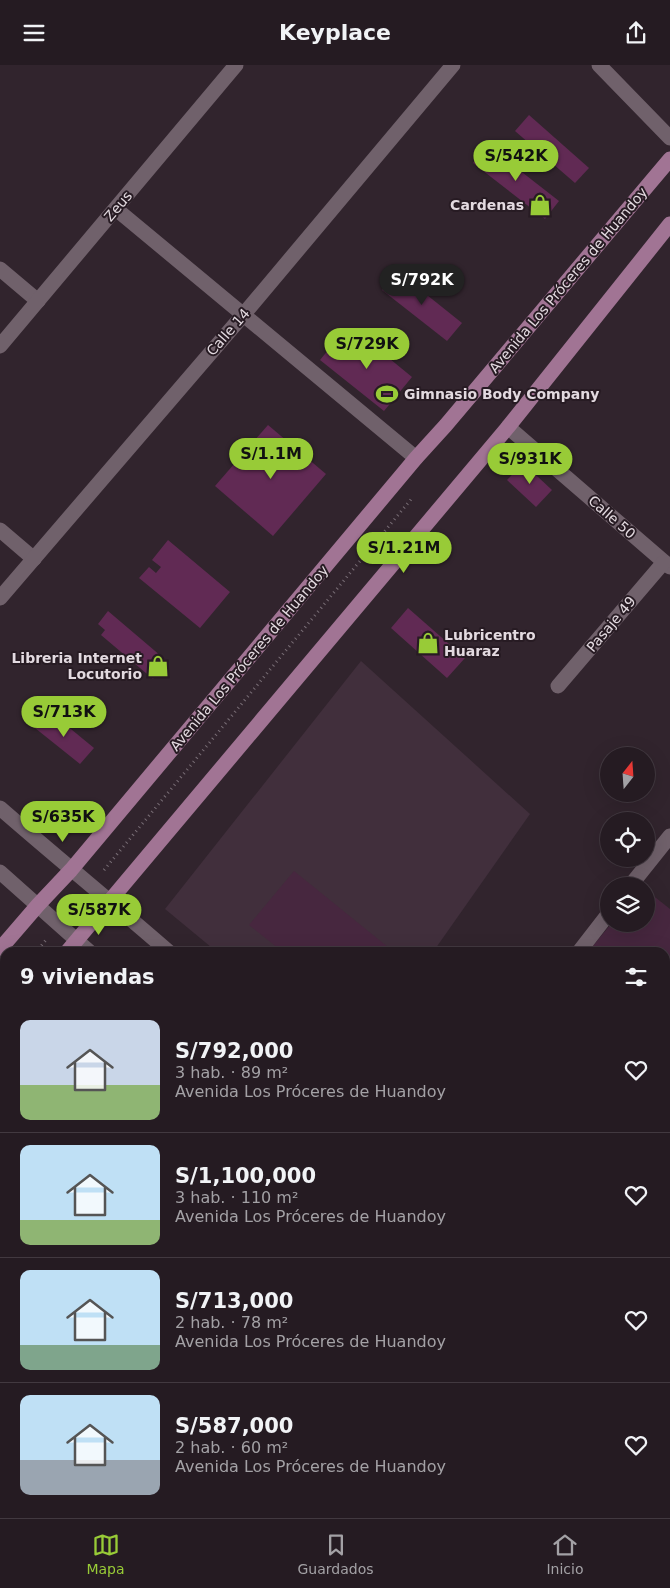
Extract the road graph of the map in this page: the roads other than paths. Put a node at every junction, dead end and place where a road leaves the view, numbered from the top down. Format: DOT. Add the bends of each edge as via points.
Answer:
graph roads {
  1 [pos="236,65"];
  2 [pos="453,65"];
  3 [pos="599,65"];
  4 [pos="670,137"];
  5 [pos="670,159"];
  6 [pos="116,209"];
  7 [pos="670,224"];
  8 [pos="0,269"];
  9 [pos="38,301"];
  10 [pos="244,314"];
  11 [pos="0,346"];
  12 [pos="508,427"];
  13 [pos="416,457"];
  14 [pos="0,530"];
  15 [pos="34,559"];
  16 [pos="667,565"];
  17 [pos="0,598"];
  18 [pos="558,686"];
  19 [pos="0,808"];
  20 [pos="670,836"];
  21 [pos="72,870"];
  22 [pos="0,872"];
  23 [pos="637,877"];
  24 [pos="109,899"];
  25 [pos="38,905"];
  26 [pos="600,925"];
  27 [pos="77,940"];
  28 [pos="2,947"];
  29 [pos="71,947"];
  30 [pos="85,947"];
  31 [pos="163,947"];
  32 [pos="583,947"];
  1 -- 6 [label="street, Zeus"];
  2 -- 10 [label="street, Calle 14"];
  3 -- 4 [label="street"];
  5 -- 13 [label="main road, Avenida Los Próceres de Huandoy"];
  6 -- 9 [label="street, Zeus"];
  6 -- 10 [label="street"];
  7 -- 12 [label="main road"];
  8 -- 9 [label="street"];
  9 -- 11 [label="street, Zeus"];
  10 -- 13 [label="street"];
  10 -- 15 [label="street, Calle 14"];
  12 -- 16 [label="street, Calle 50"];
  12 -- 24 [label="main road"];
  13 -- 21 [label="main road, Avenida Los Próceres de Huandoy"];
  14 -- 15 [label="street"];
  15 -- 17 [label="street, Calle 14"];
  16 -- 18 [label="street, Pasaje 49"];
  19 -- 21 [label="street"];
  20 -- 23 [label="street"];
  21 -- 24 [label="street"];
  21 -- 25 [label="main road, Avenida Los Próceres de Huandoy"];
  22 -- 25 [label="street"];
  24 -- 27 [label="main road"];
  24 -- 31 [label="street"];
  25 -- 27 [label="street"];
  25 -- 28 [label="main road, Avenida Los Próceres de Huandoy"];
  26 -- 32 [label="street"];
  27 -- 29 [label="main road"];
  27 -- 30 [label="street"];
}
